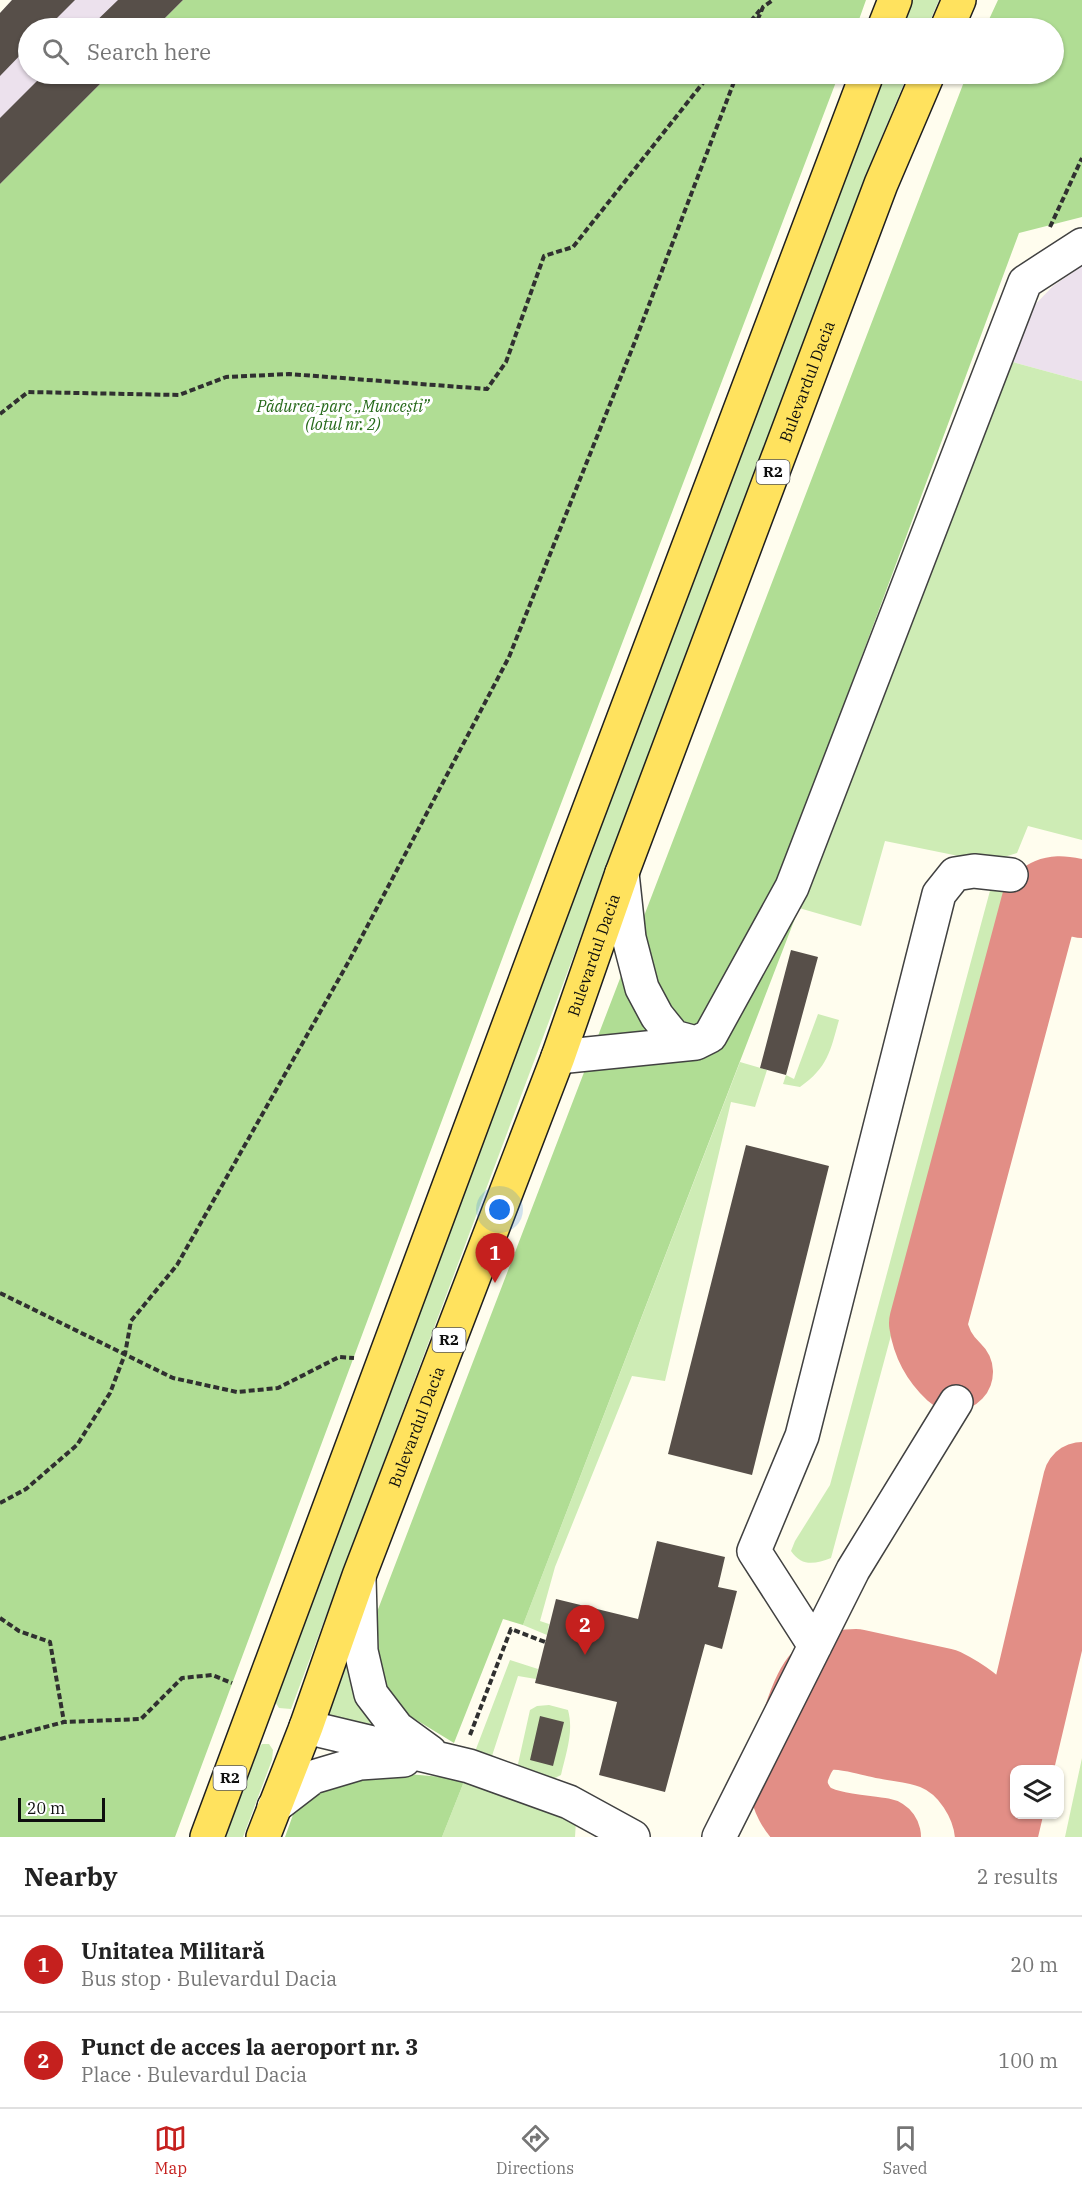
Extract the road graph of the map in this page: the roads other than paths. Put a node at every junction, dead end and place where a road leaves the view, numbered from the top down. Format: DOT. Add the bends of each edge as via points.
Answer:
graph roads {
  1 [pos="895,0"];
  2 [pos="959,0"];
  3 [pos="888,18"];
  4 [pos="951,18"];
  5 [pos="863,84"];
  6 [pos="924,84"];
  7 [pos="1082,245"];
  8 [pos="622,873"];
  9 [pos="1011,875"];
  10 [pos="696,1043"];
  11 [pos="558,1057"];
  12 [pos="956,1402"];
  13 [pos="359,1576"];
  14 [pos="815,1646"];
  15 [pos="256,1706"];
  16 [pos="304,1732"];
  17 [pos="449,1761"];
  18 [pos="274,1807"];
  19 [pos="207,1837"];
  20 [pos="263,1837"];
  21 [pos="633,1837"];
  22 [pos="719,1837"];
  1 -- 3 [label="main road"];
  2 -- 4 [label="main road"];
  5 -- 15 [label="main road, R2"];
  6 -- 8 [label="main road, Bulevardul Dacia / R2" via="881,184"];
  7 -- 10 [label="lane" via="1025,282 792,887 710,1036"];
  8 -- 10 [label="lane" via="629,938 642,988 674,1037"];
  8 -- 11 [label="main road, Bulevardul Dacia / R2"];
  9 -- 14 [label="lane" via="975,871 955,874 939,894 802,1436 754,1551"];
  10 -- 11 [label="lane"];
  11 -- 13 [label="main road, Bulevardul Dacia / R2"];
  12 -- 14 [label="lane" via="853,1570"];
  13 -- 16 [label="main road, Bulevardul Dacia / R2"];
  13 -- 17 [label="lane" via="361,1651 371,1694 397,1728"];
  14 -- 22 [label="lane"];
  15 -- 16 [label="main road"];
  15 -- 19 [label="main road, R2"];
  16 -- 17 [label="lane"];
  16 -- 18 [label="main road, Bulevardul Dacia / R2"];
  17 -- 18 [label="lane" via="360,1763 313,1777"];
  17 -- 21 [label="lane" via="569,1802"];
  18 -- 20 [label="main road, Bulevardul Dacia / R2"];
}
